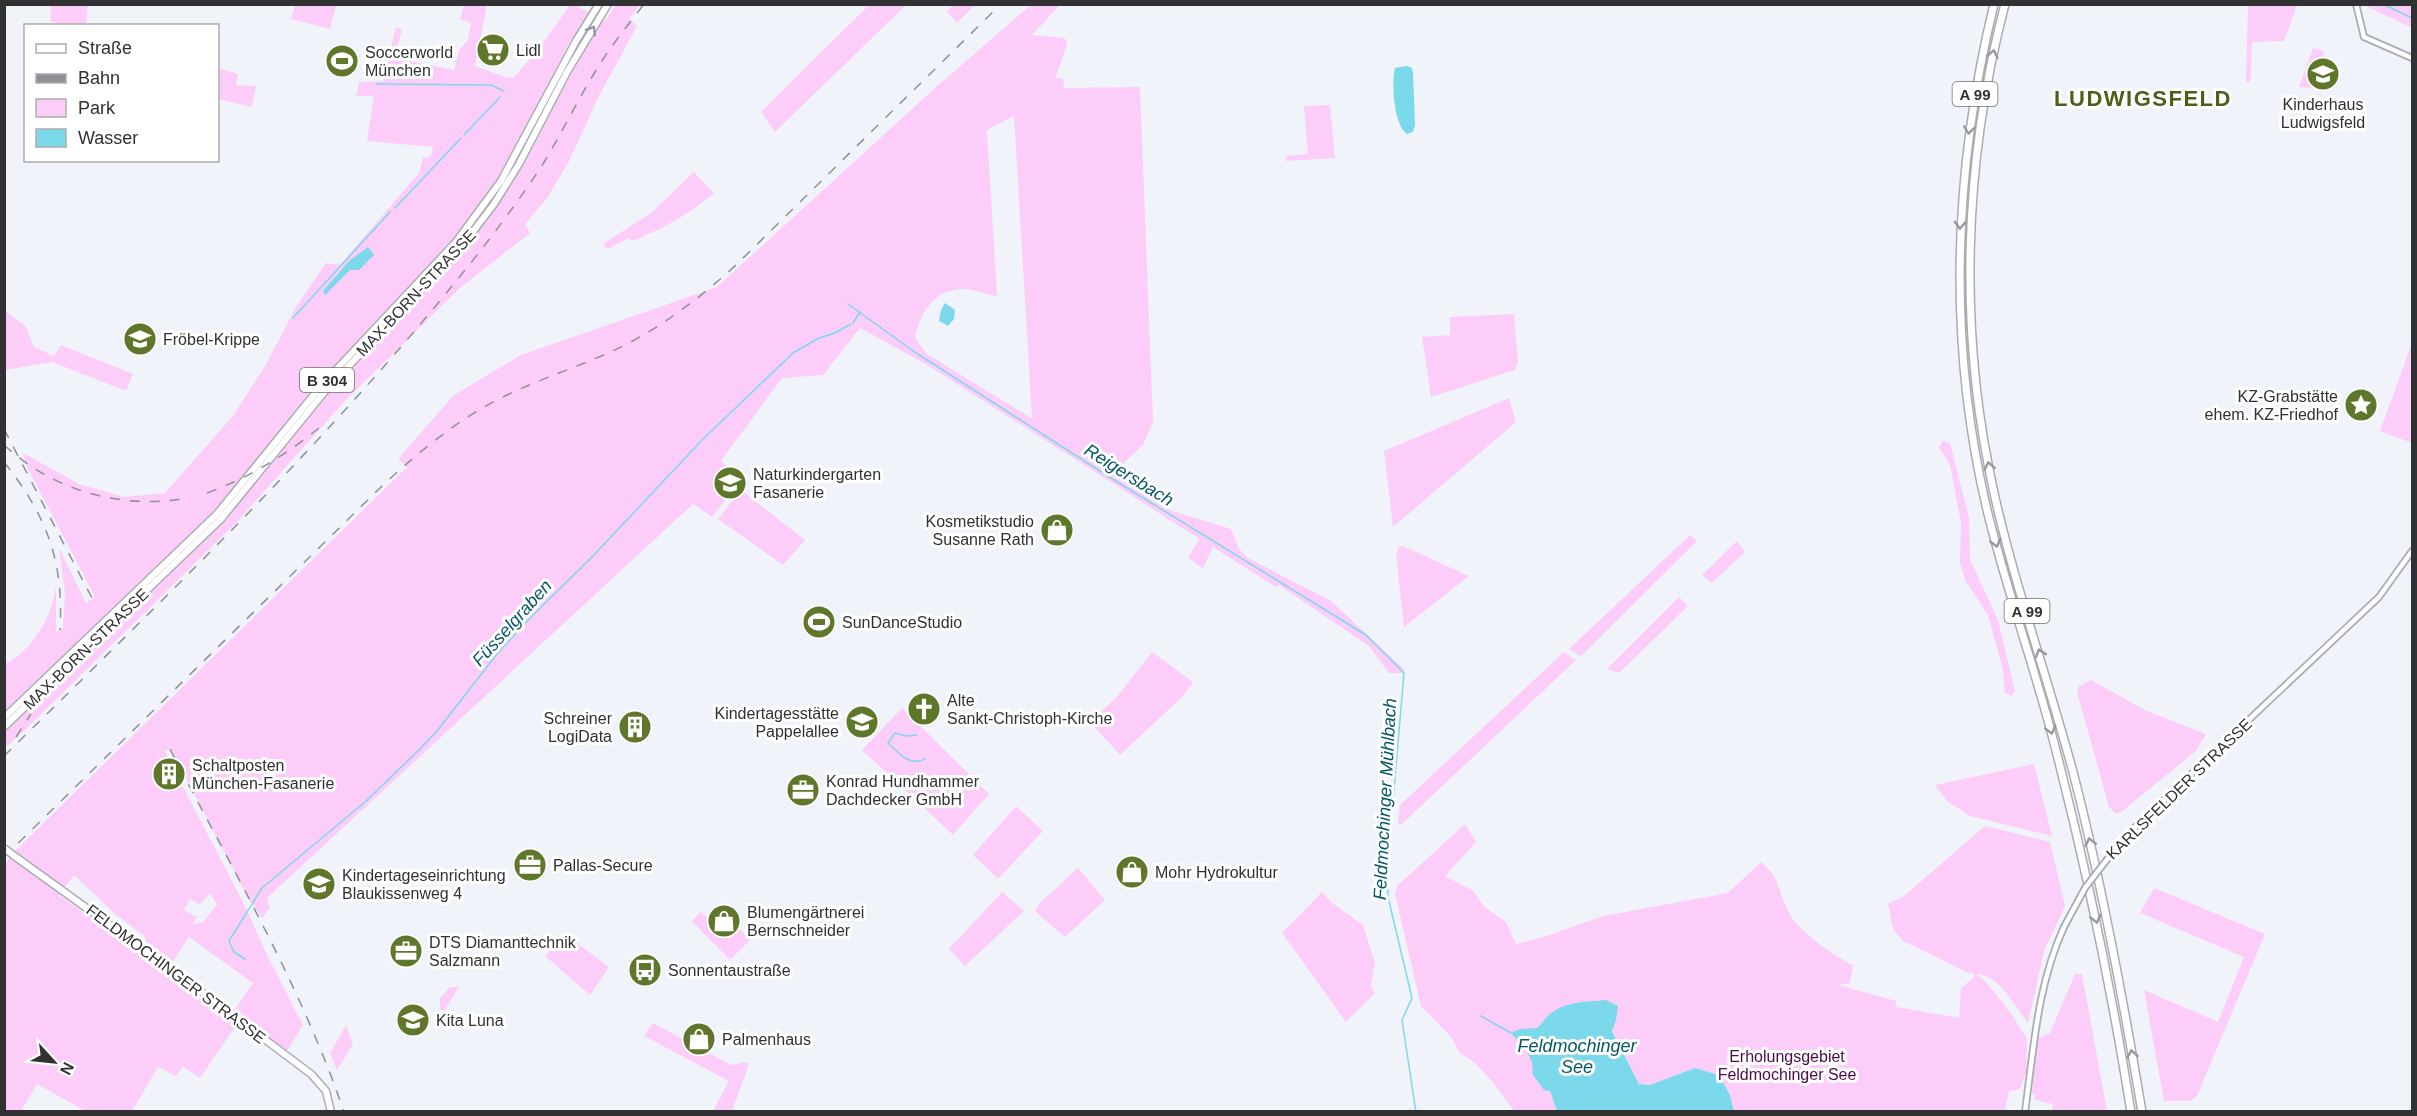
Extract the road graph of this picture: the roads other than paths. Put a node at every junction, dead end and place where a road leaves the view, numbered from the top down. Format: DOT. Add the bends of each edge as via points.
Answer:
graph roads {
  1 [pos="599,4"];
  2 [pos="1993,4"];
  3 [pos="2005,4"];
  4 [pos="2356,4"];
  5 [pos="607,5"];
  6 [pos="2412,58"];
  7 [pos="2412,551"];
  8 [pos="4,718"];
  9 [pos="4,727"];
  10 [pos="4,848"];
  11 [pos="331,1112"];
  12 [pos="2025,1112"];
  13 [pos="2131,1112"];
  14 [pos="2142,1112"];
  1 -- 8 [label="main road, MAX-BORN-STRASSE / B 304" via="507,171 456,242 321,386 217,514"];
  2 -- 13 [label="highway, A 99, one-way" via="1971,116 1961,216 1959,294 1968,406 1987,511 2071,808 2099,930"];
  14 -- 3 [label="highway, A 99, one-way" via="2095,865 2050,687 2000,515 1976,387 1970,300 1972,203 1984,103"];
  4 -- 6 [label="street" via="2364,37"];
  9 -- 5 [label="main road, MAX-BORN-STRASSE / B 304, one-way" via="221,519 326,390 462,246 519,164"];
  7 -- 12 [label="street, KARLSFELDER STRASSE, bridge" via="2379,597 2133,830 2085,888 2049,965 2039,1003"];
  10 -- 11 [label="main road, FELDMOCHINGER STRASSE, bridge" via="311,1074 326,1091"];
}
